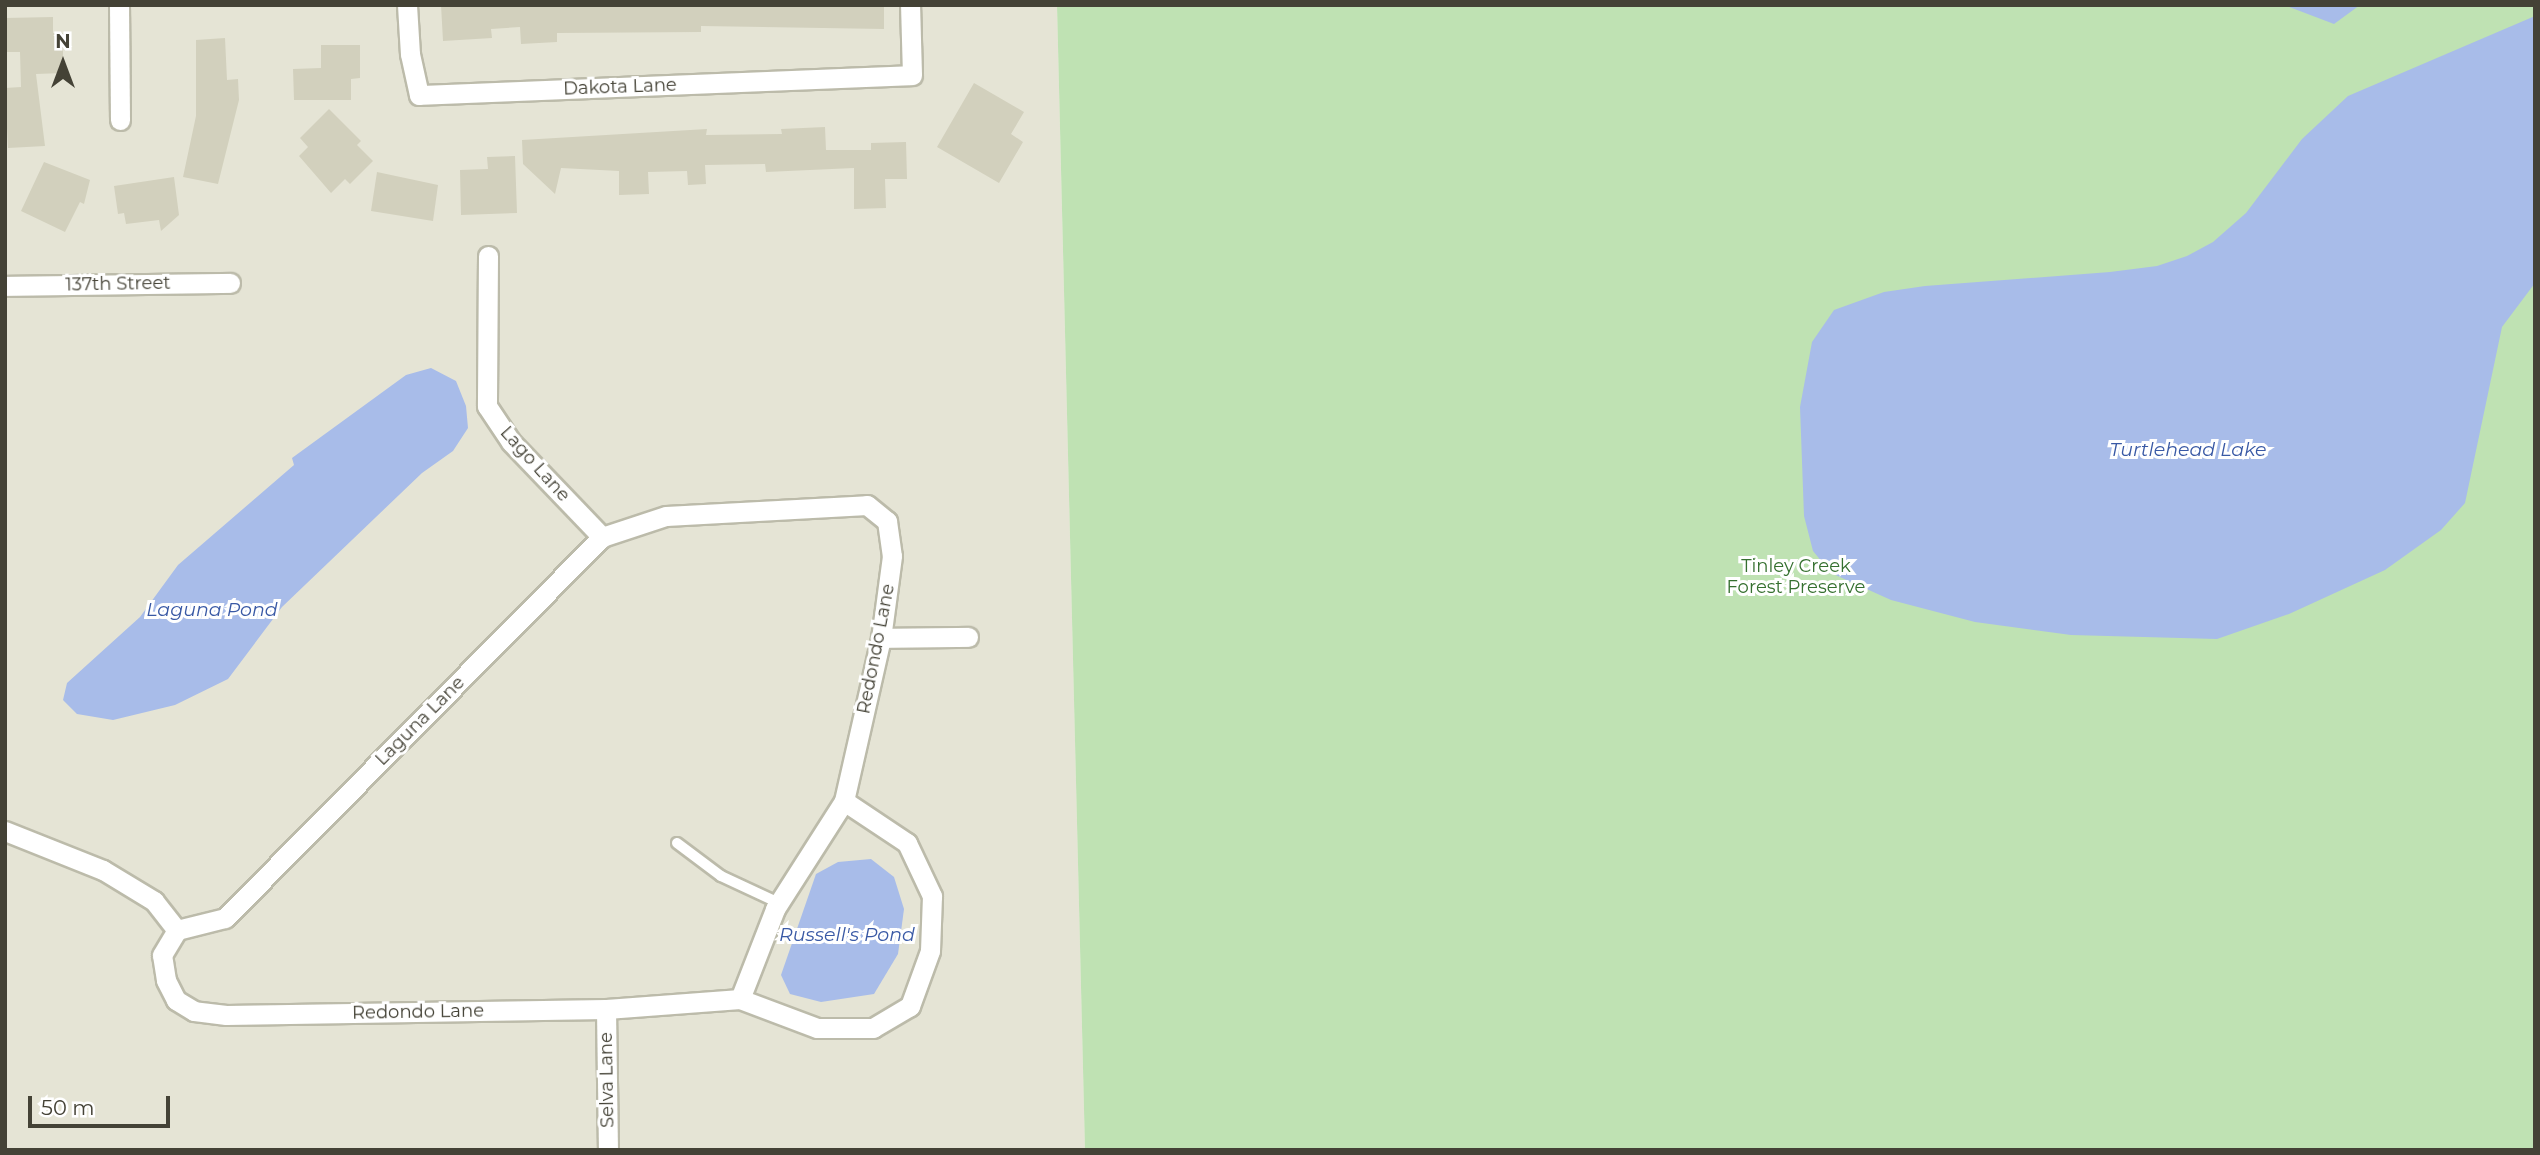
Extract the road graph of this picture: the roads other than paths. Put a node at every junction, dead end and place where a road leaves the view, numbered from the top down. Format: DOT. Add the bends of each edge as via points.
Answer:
graph roads {
  1 [pos="118,5"];
  2 [pos="407,5"];
  3 [pos="910,5"];
  4 [pos="120,120"];
  5 [pos="488,256"];
  6 [pos="230,283"];
  7 [pos="5,286"];
  8 [pos="867,505"];
  9 [pos="602,537"];
  10 [pos="968,637"];
  11 [pos="881,638"];
  12 [pos="844,801"];
  13 [pos="5,831"];
  14 [pos="677,843"];
  15 [pos="779,903"];
  16 [pos="177,930"];
  17 [pos="740,999"];
  18 [pos="606,1009"];
  19 [pos="608,1150"];
  1 -- 4 [label="street"];
  2 -- 3 [label="street, Dakota Lane" via="410,54 419,95 912,75"];
  5 -- 9 [label="street, Lago Lane" via="487,406 511,442"];
  6 -- 7 [label="street, 137th Street"];
  8 -- 9 [label="street, Laguna Lane" via="666,516"];
  8 -- 11 [label="street, Redondo Lane" via="887,521 892,556"];
  9 -- 16 [label="street, Laguna Lane" via="225,918"];
  10 -- 11 [label="street"];
  11 -- 12 [label="street, Redondo Lane"];
  12 -- 15 [label="street, Redondo Lane"];
  12 -- 17 [label="street, Redondo Lane" via="907,843 932,896 930,951 910,1006 873,1028 817,1028"];
  13 -- 16 [label="street" via="103,870 154,901"];
  14 -- 15 [label="lane" via="720,876"];
  15 -- 17 [label="street, Redondo Lane"];
  16 -- 18 [label="street, Redondo Lane" via="162,955 166,980 176,1000 194,1011 226,1015"];
  17 -- 18 [label="street, Redondo Lane"];
  18 -- 19 [label="street, Selva Lane"];
}
